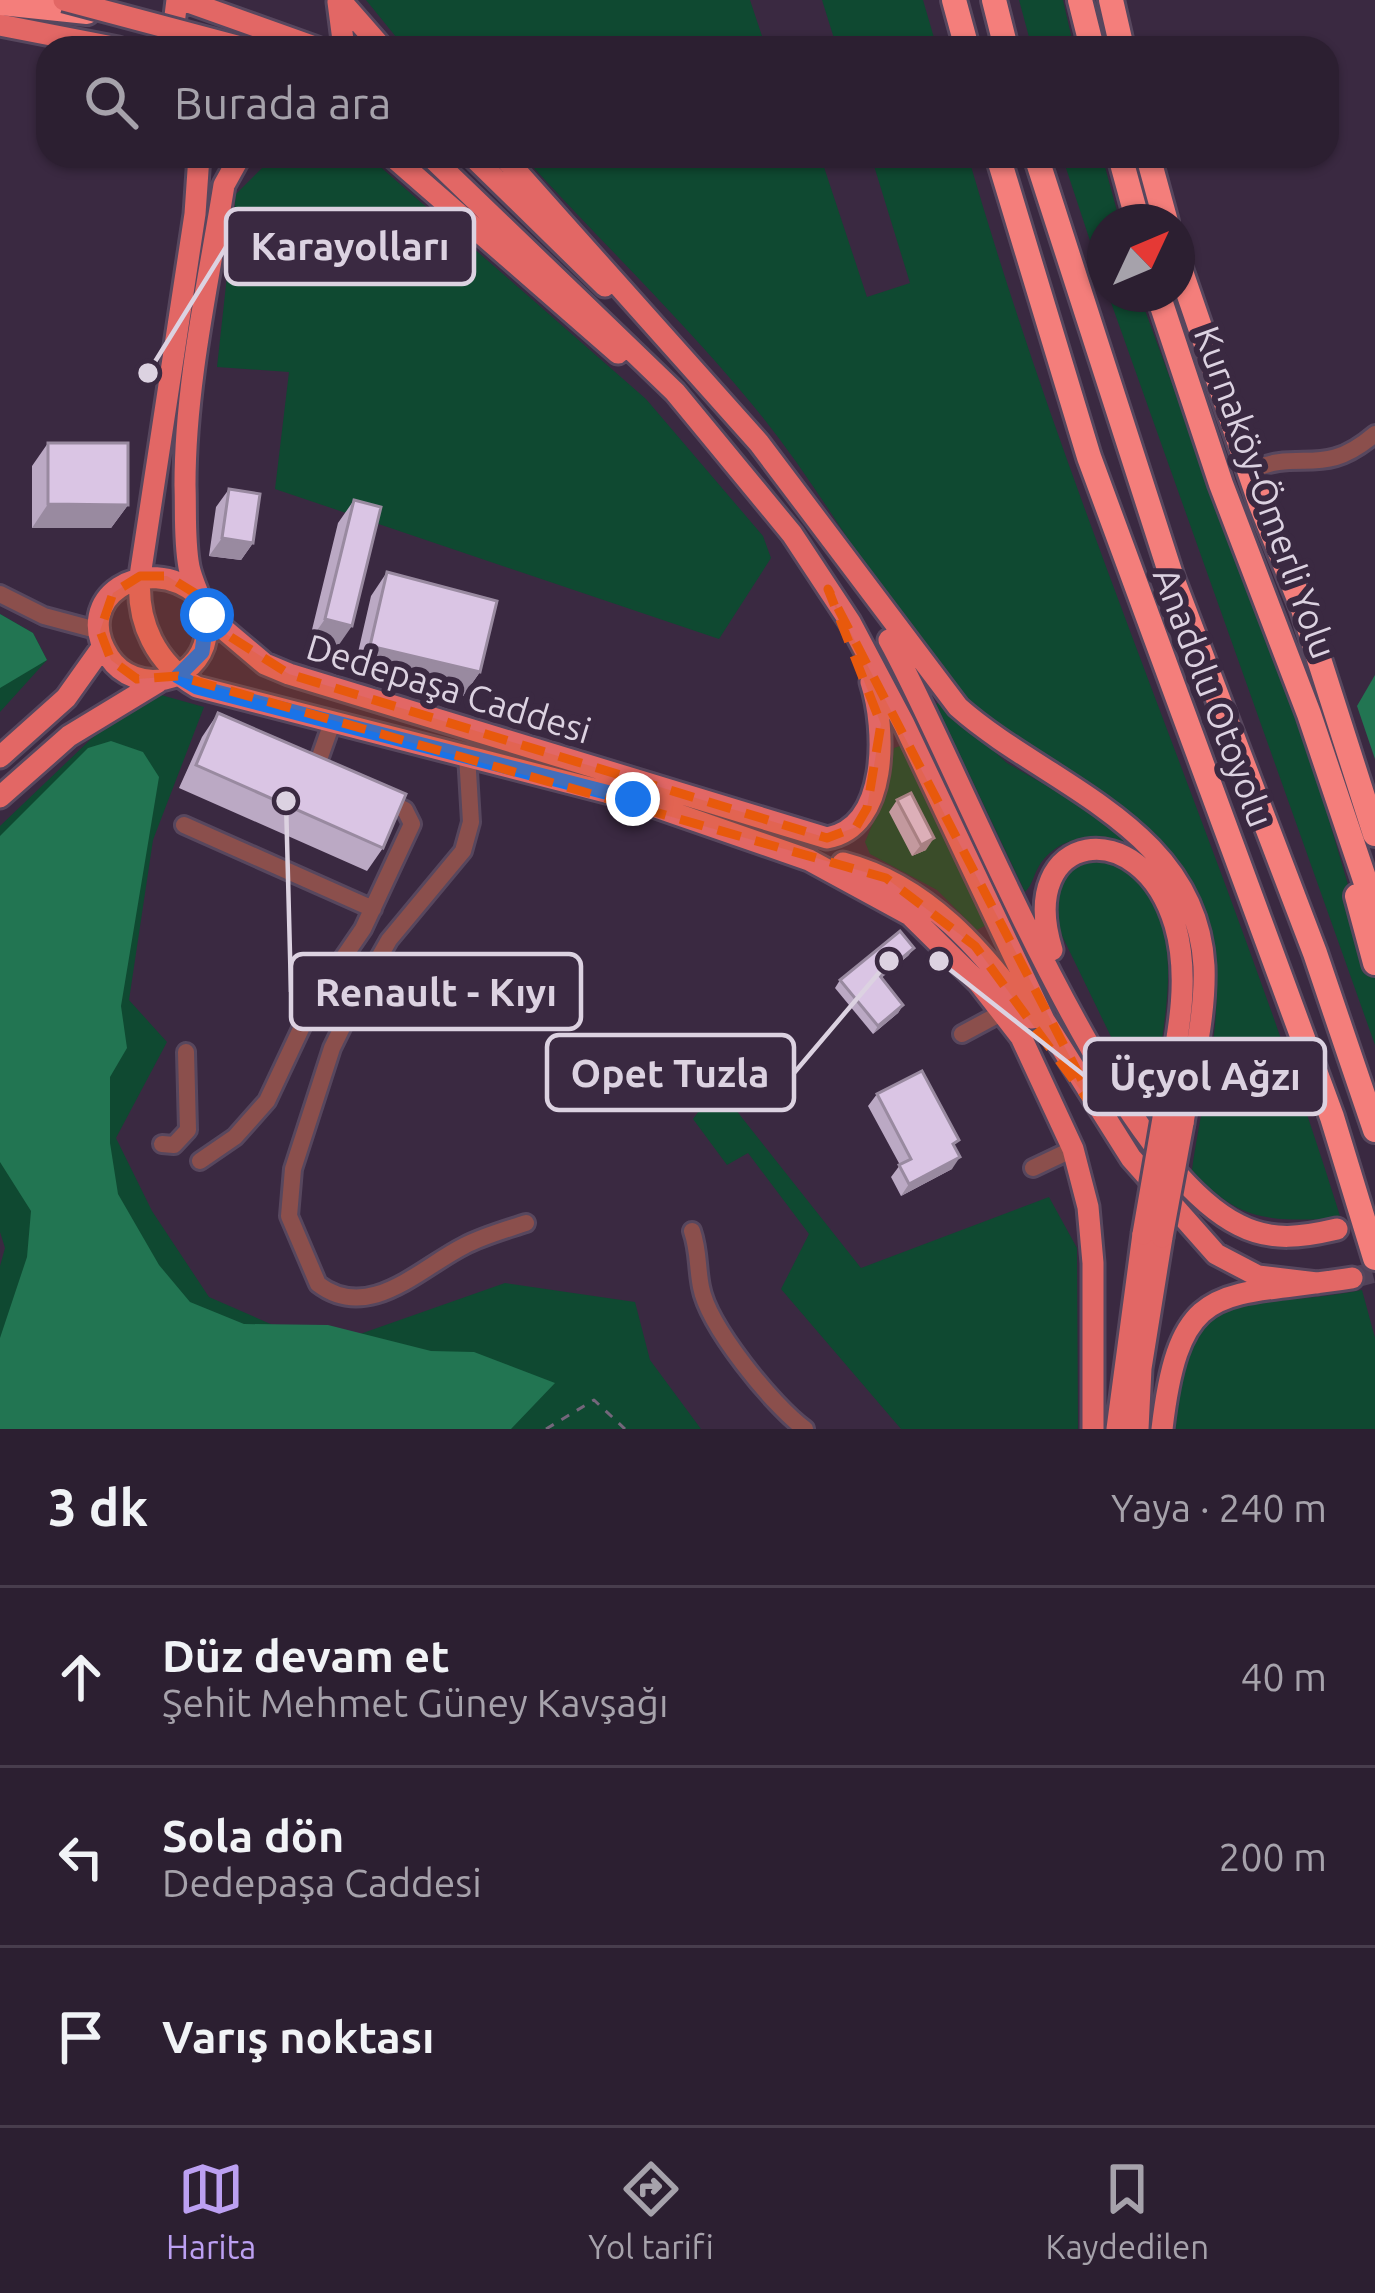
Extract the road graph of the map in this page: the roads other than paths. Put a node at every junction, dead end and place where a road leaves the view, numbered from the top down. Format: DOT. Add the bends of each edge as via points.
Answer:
graph roads {
  1 [pos="64,0"];
  2 [pos="180,0"];
  3 [pos="339,0"];
  4 [pos="954,0"];
  5 [pos="994,0"];
  6 [pos="1080,0"];
  7 [pos="1111,0"];
  8 [pos="0,2"];
  9 [pos="139,19"];
  10 [pos="0,25"];
  11 [pos="56,36"];
  12 [pos="173,36"];
  13 [pos="201,36"];
  14 [pos="283,36"];
  15 [pos="343,36"];
  16 [pos="371,36"];
  17 [pos="964,36"];
  18 [pos="1003,36"];
  19 [pos="1089,36"];
  20 [pos="1119,36"];
  21 [pos="197,168"];
  22 [pos="233,168"];
  23 [pos="406,168"];
  24 [pos="442,168"];
  25 [pos="484,168"];
  26 [pos="513,168"];
  27 [pos="1002,168"];
  28 [pos="1040,168"];
  29 [pos="1123,168"];
  30 [pos="1151,168"];
  31 [pos="1133,204"];
  32 [pos="1161,204"];
  33 [pos="1164,312"];
  34 [pos="1195,312"];
  35 [pos="726,404"];
  36 [pos="1375,434"];
  37 [pos="1249,471"];
  38 [pos="789,482"];
  39 [pos="753,483"];
  40 [pos="140,576"];
  41 [pos="828,589"];
  42 [pos="0,594"];
  43 [pos="202,605"];
  44 [pos="101,638"];
  45 [pos="168,679"];
  46 [pos="1336,707"];
  47 [pos="1309,714"];
  48 [pos="333,720"];
  49 [pos="467,755"];
  50 [pos="0,758"];
  51 [pos="295,760"];
  52 [pos="316,768"];
  53 [pos="334,776"];
  54 [pos="369,793"];
  55 [pos="0,797"];
  56 [pos="1375,804"];
  57 [pos="184,825"];
  58 [pos="732,833"];
  59 [pos="1375,834"];
  60 [pos="373,909"];
  61 [pos="1375,910"];
  62 [pos="1375,963"];
  63 [pos="1003,1012"];
  64 [pos="962,1034"];
  65 [pos="186,1052"];
  66 [pos="1097,1061"];
  67 [pos="1102,1119"];
  68 [pos="1173,1120"];
  69 [pos="1375,1130"];
  70 [pos="162,1144"];
  71 [pos="1073,1149"];
  72 [pos="200,1161"];
  73 [pos="1033,1168"];
  74 [pos="526,1223"];
  75 [pos="1337,1229"];
  76 [pos="692,1232"];
  77 [pos="1153,1236"];
  78 [pos="1375,1258"];
  79 [pos="1352,1278"];
  80 [pos="1317,1283"];
  81 [pos="805,1429"];
  82 [pos="1093,1429"];
  83 [pos="1117,1429"];
  84 [pos="1138,1429"];
  85 [pos="1162,1429"];
  1 -- 9 [label="main road, bridge"];
  2 -- 12 [label="main road"];
  2 -- 14 [label="main road"];
  3 -- 15 [label="main road"];
  3 -- 16 [label="main road"];
  4 -- 17 [label="highway"];
  5 -- 18 [label="highway"];
  6 -- 19 [label="highway"];
  7 -- 20 [label="highway"];
  8 -- 9 [label="highway, bridge"];
  9 -- 13 [label="main road, bridge"];
  10 -- 11 [label="main road"];
  21 -- 40 [label="main road"];
  22 -- 43 [label="main road" via="224,185 185,433 186,543"];
  23 -- 39 [label="main road"];
  24 -- 39 [label="main road" via="675,392"];
  25 -- 35 [label="main road"];
  26 -- 35 [label="main road"];
  27 -- 78 [label="highway, Anadolu Otoyolu" via="1096,477 1325,1096"];
  28 -- 69 [label="highway, Anadolu Otoyolu" via="1172,578"];
  29 -- 31 [label="highway"];
  30 -- 32 [label="highway"];
  33 -- 47 [label="highway, Kurnaköy-Ömerli Yolu"];
  34 -- 37 [label="highway, Kurnaköy-Ömerli Yolu"];
  35 -- 38 [label="main road"];
  36 -- 37 [label="street" via="1326,463 1274,460"];
  37 -- 46 [label="highway, Kurnaköy-Ömerli Yolu"];
  38 -- 66 [label="main road" via="904,668"];
  38 -- 68 [label="main road" via="958,707 994,740 1126,823 1172,873 1204,967"];
  39 -- 41 [label="main road"];
  40 -- 43 [label="main road" via="167,576"];
  40 -- 44 [label="main road" via="106,602"];
  40 -- 45 [label="main road" via="141,616"];
  41 -- 43 [label="main road, Dedepaşa Caddesi" via="881,724 867,808 856,826 827,838 289,674 265,664"];
  41 -- 67 [label="main road" via="904,724 1043,1020"];
  42 -- 44 [label="street"];
  43 -- 45 [label="main road" via="202,652"];
  44 -- 45 [label="main road, Dedepaşa Caddesi" via="122,672"];
  44 -- 50 [label="main road" via="66,698"];
  45 -- 48 [label="main road, Dedepaşa Caddesi"];
  45 -- 55 [label="main road" via="69,736"];
  46 -- 56 [label="highway"];
  46 -- 59 [label="highway"];
  47 -- 61 [label="highway"];
  47 -- 62 [label="highway"];
  48 -- 49 [label="main road, Dedepaşa Caddesi"];
  48 -- 52 [label="street"];
  49 -- 58 [label="main road, Dedepaşa Caddesi"];
  49 -- 74 [label="street" via="471,822 463,851 389,940 338,1034 293,1169 289,1216 318,1284 357,1297 399,1287 465,1246"];
  51 -- 52 [label="street"];
  52 -- 53 [label="street"];
  54 -- 60 [label="street" via="405,810 412,824"];
  57 -- 60 [label="street"];
  58 -- 63 [label="main road, Dedepaşa Caddesi" via="874,890 951,952"];
  58 -- 67 [label="main road" via="853,865 917,896 1003,978"];
  60 -- 72 [label="street" via="306,1015 267,1101"];
  63 -- 64 [label="street"];
  63 -- 71 [label="main road, Dedepaşa Caddesi" via="1039,1067"];
  65 -- 70 [label="street" via="188,1130 174,1145"];
  66 -- 68 [label="main road" via="1050,945 1042,898 1058,866 1094,849 1136,859 1176,928 1182,999"];
  66 -- 75 [label="main road" via="1166,1160 1234,1223 1279,1238"];
  67 -- 80 [label="main road" via="1216,1254 1258,1276"];
  68 -- 77 [label="main road, bridge"];
  71 -- 73 [label="street"];
  71 -- 82 [label="main road, Dedepaşa Caddesi" via="1091,1244"];
  76 -- 81 [label="street" via="701,1290 775,1408"];
  77 -- 83 [label="main road"];
  77 -- 84 [label="main road"];
  79 -- 80 [label="main road"];
  80 -- 85 [label="main road" via="1219,1299 1200,1312 1171,1358"];
}
